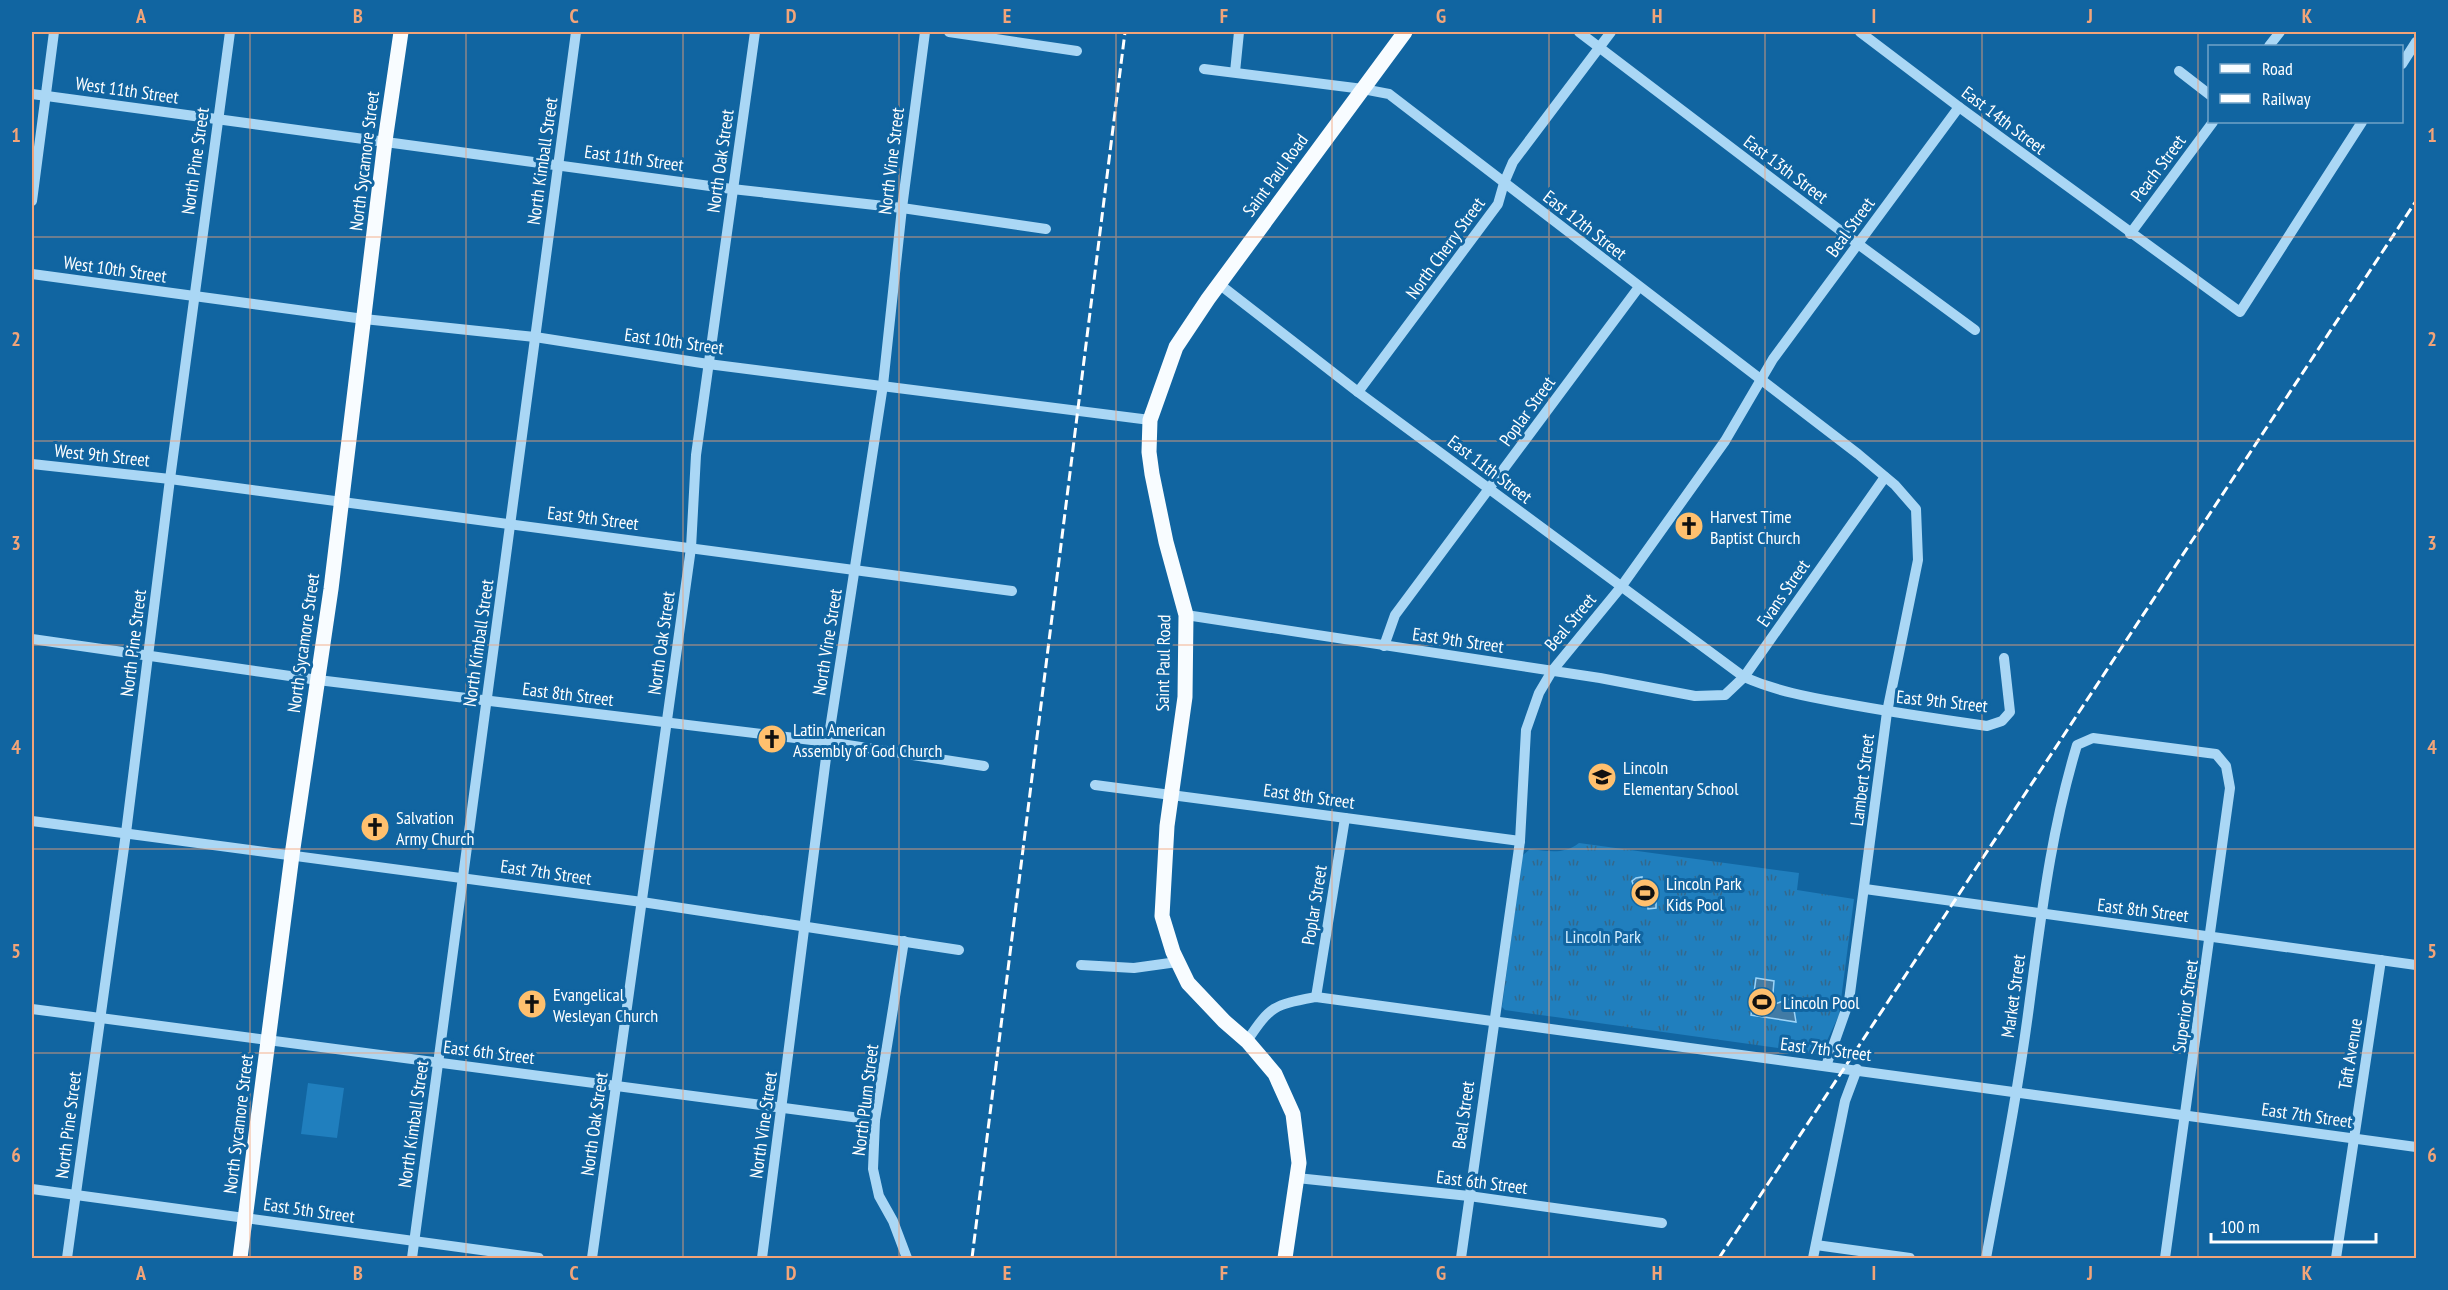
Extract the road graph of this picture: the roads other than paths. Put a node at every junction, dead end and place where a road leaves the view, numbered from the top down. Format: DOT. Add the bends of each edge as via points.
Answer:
graph roads {
  1 [pos="54,32"];
  2 [pos="230,32"];
  3 [pos="401,32"];
  4 [pos="576,32"];
  5 [pos="755,32"];
  6 [pos="925,32"];
  7 [pos="949,32"];
  8 [pos="1239,32"];
  9 [pos="1405,32"];
  10 [pos="1579,32"];
  11 [pos="1611,32"];
  12 [pos="1860,32"];
  13 [pos="2280,32"];
  14 [pos="2416,42"];
  15 [pos="2270,45"];
  16 [pos="1599,47"];
  17 [pos="1077,51"];
  18 [pos="2403,62"];
  19 [pos="1204,69"];
  20 [pos="2179,71"];
  21 [pos="1235,72"];
  22 [pos="1363,89"];
  23 [pos="2208,93"];
  24 [pos="32,94"];
  25 [pos="46,96"];
  26 [pos="1959,107"];
  27 [pos="217,119"];
  28 [pos="2212,123"];
  29 [pos="2361,123"];
  30 [pos="385,141"];
  31 [pos="559,164"];
  32 [pos="1504,183"];
  33 [pos="732,189"];
  34 [pos="32,201"];
  35 [pos="902,208"];
  36 [pos="1046,229"];
  37 [pos="2130,234"];
  38 [pos="1858,244"];
  39 [pos="32,274"];
  40 [pos="1219,284"];
  41 [pos="1639,287"];
  42 [pos="194,296"];
  43 [pos="363,319"];
  44 [pos="1975,330"];
  45 [pos="535,337"];
  46 [pos="708,364"];
  47 [pos="1761,381"];
  48 [pos="884,386"];
  49 [pos="1358,392"];
  50 [pos="1150,420"];
  51 [pos="32,464"];
  52 [pos="1884,477"];
  53 [pos="170,479"];
  54 [pos="1489,489"];
  55 [pos="1907,499"];
  56 [pos="341,502"];
  57 [pos="510,524"];
  58 [pos="691,548"];
  59 [pos="855,569"];
  60 [pos="1621,587"];
  61 [pos="1012,591"];
  62 [pos="1186,615"];
  63 [pos="32,639"];
  64 [pos="1384,646"];
  65 [pos="148,656"];
  66 [pos="2004,658"];
  67 [pos="1552,671"];
  68 [pos="1744,677"];
  69 [pos="318,680"];
  70 [pos="1725,695"];
  71 [pos="487,701"];
  72 [pos="1887,712"];
  73 [pos="667,723"];
  74 [pos="828,742"];
  75 [pos="2220,759"];
  76 [pos="984,766"];
  77 [pos="1095,785"];
  78 [pos="1172,794"];
  79 [pos="1345,818"];
  80 [pos="32,821"];
  81 [pos="126,833"];
  82 [pos="1520,841"];
  83 [pos="292,855"];
  84 [pos="463,878"];
  85 [pos="1865,889"];
  86 [pos="642,902"];
  87 [pos="2040,914"];
  88 [pos="805,926"];
  89 [pos="2211,936"];
  90 [pos="904,940"];
  91 [pos="959,950"];
  92 [pos="2381,960"];
  93 [pos="1177,962"];
  94 [pos="1081,965"];
  95 [pos="2416,965"];
  96 [pos="1316,997"];
  97 [pos="32,1009"];
  98 [pos="99,1018"];
  99 [pos="1493,1021"];
  100 [pos="268,1040"];
  101 [pos="1247,1041"];
  102 [pos="438,1062"];
  103 [pos="1826,1066"];
  104 [pos="1857,1069"];
  105 [pos="616,1086"];
  106 [pos="2015,1092"];
  107 [pos="782,1107"];
  108 [pos="2186,1115"];
  109 [pos="875,1120"];
  110 [pos="2354,1138"];
  111 [pos="2416,1147"];
  112 [pos="1297,1178"];
  113 [pos="32,1189"];
  114 [pos="76,1195"];
  115 [pos="1469,1196"];
  116 [pos="245,1218"];
  117 [pos="1662,1223"];
  118 [pos="414,1241"];
  119 [pos="1816,1245"];
  120 [pos="67,1258"];
  121 [pos="240,1258"];
  122 [pos="412,1258"];
  123 [pos="539,1258"];
  124 [pos="592,1258"];
  125 [pos="762,1258"];
  126 [pos="907,1258"];
  127 [pos="1285,1258"];
  128 [pos="1461,1258"];
  129 [pos="1813,1258"];
  130 [pos="1910,1258"];
  131 [pos="1986,1258"];
  132 [pos="2165,1258"];
  133 [pos="2336,1258"];
  1 -- 25 [label="street"];
  2 -- 27 [label="street, North Pine Street"];
  3 -- 30 [label="main road, North Sycamore Street"];
  4 -- 31 [label="street, North Kimball Street"];
  5 -- 33 [label="street, North Oak Street"];
  6 -- 35 [label="street, North Vine Street"];
  7 -- 17 [label="street"];
  8 -- 21 [label="street"];
  9 -- 22 [label="main road, Saint Paul Road"];
  10 -- 16 [label="street, East 13th Street"];
  11 -- 16 [label="street, North Cherry Street"];
  12 -- 26 [label="street, East 14th Street"];
  13 -- 15 [label="street"];
  14 -- 18 [label="street"];
  16 -- 32 [label="street, North Cherry Street" via="1513,162"];
  16 -- 38 [label="street, East 13th Street"];
  19 -- 21 [label="street, East 12th Street"];
  20 -- 23 [label="street"];
  21 -- 22 [label="street, East 12th Street"];
  22 -- 32 [label="street, East 12th Street" via="1389,94"];
  22 -- 40 [label="main road, Saint Paul Road"];
  24 -- 25 [label="street, West 11th Street"];
  25 -- 27 [label="street, West 11th Street"];
  25 -- 34 [label="street"];
  26 -- 37 [label="street, East 14th Street"];
  26 -- 38 [label="street, Beal Street"];
  27 -- 30 [label="street, East 11th Street"];
  27 -- 42 [label="street, North Pine Street"];
  28 -- 37 [label="street, Peach Street"];
  29 -- 37 [label="street, East 14th Street" via="2240,312"];
  30 -- 31 [label="street, East 11th Street"];
  30 -- 43 [label="main road, North Sycamore Street"];
  31 -- 33 [label="street, East 11th Street"];
  31 -- 45 [label="street, North Kimball Street"];
  32 -- 41 [label="street, East 12th Street"];
  32 -- 49 [label="street, North Cherry Street" via="1498,204"];
  33 -- 35 [label="street, East 11th Street"];
  33 -- 46 [label="street, North Oak Street"];
  35 -- 36 [label="street, East 11th Street"];
  35 -- 48 [label="street, North Vine Street"];
  38 -- 44 [label="street, East 13th Street"];
  38 -- 47 [label="street, Beal Street"];
  39 -- 42 [label="street, West 10th Street"];
  40 -- 49 [label="street, East 11th Street"];
  40 -- 50 [label="main road, Saint Paul Road" via="1176,347"];
  41 -- 47 [label="street, East 12th Street"];
  41 -- 54 [label="street, Poplar Street"];
  42 -- 43 [label="street, East 10th Street"];
  42 -- 53 [label="street, North Pine Street"];
  43 -- 45 [label="street, East 10th Street"];
  43 -- 56 [label="main road, North Sycamore Street"];
  45 -- 46 [label="street, East 10th Street"];
  45 -- 57 [label="street, North Kimball Street"];
  46 -- 48 [label="street, East 10th Street"];
  46 -- 58 [label="street, North Oak Street" via="696,455"];
  47 -- 52 [label="street, East 12th Street"];
  47 -- 60 [label="street, Beal Street" via="1725,441"];
  48 -- 50 [label="street, East 10th Street"];
  48 -- 59 [label="street, North Vine Street"];
  49 -- 54 [label="street, East 11th Street"];
  50 -- 62 [label="main road, Saint Paul Road" via="1152,474"];
  51 -- 53 [label="street, West 9th Street"];
  52 -- 55 [label="street, East 12th Street"];
  52 -- 68 [label="street, Evans Street"];
  53 -- 56 [label="street, East 9th Street"];
  53 -- 65 [label="street, North Pine Street"];
  54 -- 60 [label="street, East 11th Street"];
  54 -- 64 [label="street, Poplar Street" via="1395,615"];
  55 -- 72 [label="street, Lambert Street" via="1916,509 1918,560"];
  56 -- 57 [label="street, East 9th Street"];
  56 -- 69 [label="main road, North Sycamore Street"];
  57 -- 58 [label="street, East 9th Street"];
  57 -- 71 [label="street, North Kimball Street"];
  58 -- 59 [label="street, East 9th Street"];
  58 -- 73 [label="street, North Oak Street"];
  59 -- 61 [label="street, East 9th Street"];
  59 -- 74 [label="street, North Vine Street"];
  60 -- 67 [label="street, Beal Street"];
  60 -- 68 [label="street, East 11th Street"];
  62 -- 64 [label="street, East 9th Street"];
  62 -- 78 [label="main road, Saint Paul Road" via="1185,697"];
  63 -- 65 [label="street, East 8th Street"];
  64 -- 67 [label="street, East 9th Street"];
  65 -- 69 [label="street, East 8th Street"];
  65 -- 81 [label="street, North Pine Street"];
  66 -- 72 [label="street, East 9th Street" via="2010,712 2001,721 1987,726"];
  67 -- 70 [label="street, East 9th Street" via="1695,696"];
  67 -- 82 [label="street, Beal Street" via="1539,693 1526,730"];
  68 -- 70 [label="street, Evans Street"];
  68 -- 72 [label="street, East 9th Street" via="1795,695"];
  69 -- 71 [label="street, East 8th Street"];
  69 -- 83 [label="main road, North Sycamore Street"];
  71 -- 73 [label="street, East 8th Street"];
  71 -- 84 [label="street, North Kimball Street"];
  72 -- 85 [label="street, Lambert Street"];
  73 -- 74 [label="street, East 8th Street"];
  73 -- 86 [label="street, North Oak Street"];
  74 -- 76 [label="street, East 8th Street"];
  74 -- 88 [label="street, North Vine Street"];
  75 -- 87 [label="street, Market Street" via="2216,754 2094,738 2077,745 2056,821"];
  75 -- 89 [label="street, Superior Street" via="2226,766 2230,788"];
  77 -- 78 [label="street, East 8th Street"];
  78 -- 79 [label="street, East 8th Street"];
  78 -- 93 [label="main road, Saint Paul Road" via="1162,916"];
  79 -- 82 [label="street, East 8th Street"];
  79 -- 96 [label="street, Poplar Street"];
  80 -- 81 [label="street, East 7th Street"];
  81 -- 83 [label="street, East 7th Street"];
  81 -- 98 [label="street, North Pine Street"];
  82 -- 99 [label="street, Beal Street"];
  83 -- 84 [label="street, East 7th Street"];
  83 -- 100 [label="main road, North Sycamore Street"];
  84 -- 86 [label="street, East 7th Street"];
  84 -- 102 [label="street, North Kimball Street"];
  85 -- 87 [label="street, East 8th Street"];
  85 -- 103 [label="street, Lambert Street" via="1849,1001"];
  86 -- 88 [label="street, East 7th Street"];
  86 -- 105 [label="street, North Oak Street"];
  87 -- 89 [label="street, East 8th Street"];
  87 -- 106 [label="street, Market Street"];
  88 -- 90 [label="street, East 7th Street"];
  88 -- 107 [label="street, North Vine Street"];
  89 -- 92 [label="street, East 8th Street"];
  89 -- 108 [label="street, Superior Street"];
  90 -- 91 [label="street, East 7th Street"];
  90 -- 109 [label="street, North Plum Street"];
  92 -- 95 [label="street, East 8th Street"];
  92 -- 110 [label="street, Taft Avenue"];
  93 -- 94 [label="street" via="1134,968"];
  93 -- 101 [label="main road, Saint Paul Road" via="1188,983"];
  96 -- 99 [label="street, East 7th Street"];
  96 -- 101 [label="street, East 7th Street" via="1271,1008"];
  97 -- 98 [label="street, East 6th Street"];
  98 -- 100 [label="street, East 6th Street"];
  98 -- 114 [label="street, North Pine Street"];
  99 -- 103 [label="street, East 7th Street"];
  99 -- 115 [label="street, Beal Street"];
  100 -- 102 [label="street, East 6th Street"];
  100 -- 116 [label="main road, North Sycamore Street"];
  101 -- 112 [label="main road, Saint Paul Road" via="1275,1074 1293,1114"];
  102 -- 105 [label="street, East 6th Street"];
  102 -- 118 [label="street, North Kimball Street"];
  103 -- 104 [label="street, East 7th Street"];
  104 -- 106 [label="street, East 7th Street"];
  104 -- 119 [label="street" via="1845,1101"];
  105 -- 107 [label="street, East 6th Street"];
  105 -- 124 [label="street, North Oak Street"];
  106 -- 108 [label="street, East 7th Street"];
  106 -- 131 [label="street, Market Street"];
  107 -- 109 [label="street, East 6th Street"];
  107 -- 125 [label="street, North Vine Street"];
  108 -- 110 [label="street, East 7th Street"];
  108 -- 132 [label="street, Superior Street"];
  109 -- 126 [label="street, North Plum Street" via="873,1169 879,1196"];
  110 -- 111 [label="street, East 7th Street"];
  110 -- 133 [label="street, Taft Avenue"];
  112 -- 115 [label="street, East 6th Street"];
  112 -- 127 [label="main road, Saint Paul Road"];
  113 -- 114 [label="street, East 5th Street"];
  114 -- 116 [label="street, East 5th Street"];
  114 -- 120 [label="street, North Pine Street"];
  115 -- 117 [label="street, East 6th Street"];
  115 -- 128 [label="street, Beal Street"];
  116 -- 118 [label="street, East 5th Street"];
  116 -- 121 [label="main road, North Sycamore Street"];
  118 -- 122 [label="street, North Kimball Street"];
  118 -- 123 [label="street, East 5th Street"];
  119 -- 129 [label="street"];
  119 -- 130 [label="street"];
}
